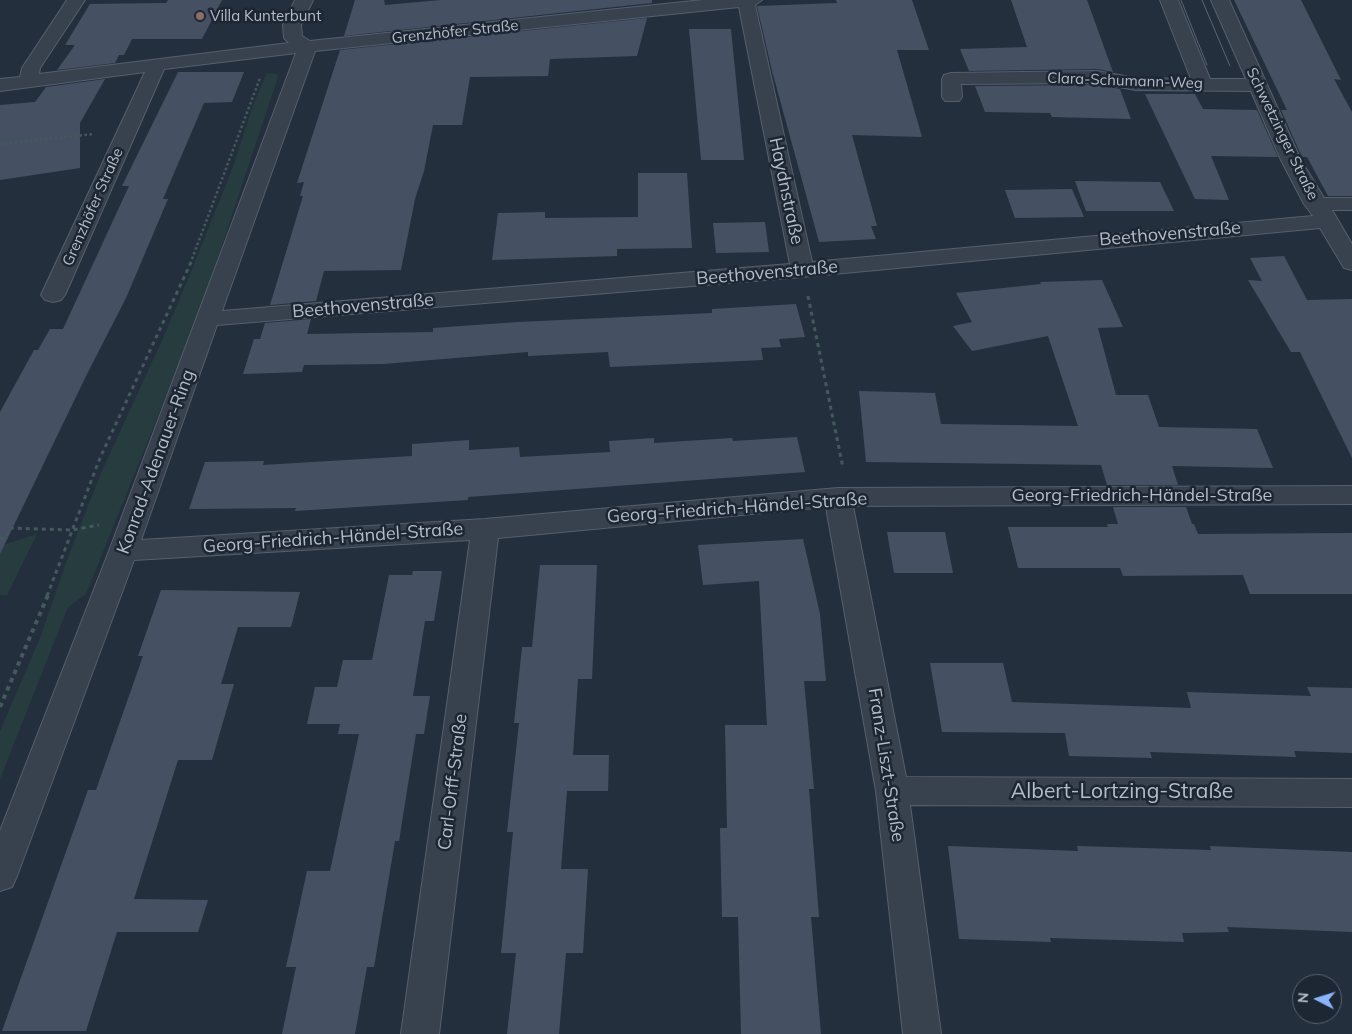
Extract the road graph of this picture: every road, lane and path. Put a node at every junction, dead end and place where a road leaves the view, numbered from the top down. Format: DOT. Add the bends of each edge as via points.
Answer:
graph roads {
  1 [pos="76,0"];
  2 [pos="304,0"];
  3 [pos="750,0"];
  4 [pos="1169,0"];
  5 [pos="1220,0"];
  6 [pos="307,47"];
  7 [pos="264,51"];
  8 [pos="157,65"];
  9 [pos="29,81"];
  10 [pos="1202,84"];
  11 [pos="0,85"];
  12 [pos="1257,85"];
  13 [pos="952,97"];
  14 [pos="127,131"];
  15 [pos="0,144"];
  16 [pos="1352,204"];
  17 [pos="1320,212"];
  18 [pos="1352,262"];
  19 [pos="802,270"];
  20 [pos="53,295"];
  21 [pos="208,319"];
  22 [pos="1352,495"];
  23 [pos="838,497"];
  24 [pos="134,518"];
  25 [pos="485,529"];
  26 [pos="72,530"];
  27 [pos="0,538"];
  28 [pos="123,551"];
  29 [pos="0,708"];
  30 [pos="892,791"];
  31 [pos="1352,793"];
  32 [pos="0,876"];
  33 [pos="420,1034"];
  34 [pos="922,1034"];
  1 -- 9 [label="street" via="31,68"];
  2 -- 6 [label="street" via="292,26 293,38"];
  3 -- 6 [label="street, Grenzhöfer Straße"];
  3 -- 19 [label="street, Haydnstraße"];
  4 -- 10 [label="street"];
  5 -- 12 [label="street, Schwetzinger Straße"];
  6 -- 7 [label="street, Grenzhöfer Straße"];
  6 -- 21 [label="street, Konrad-Adenauer-Ring"];
  7 -- 8 [label="street, Grenzhöfer Straße"];
  7 -- 26 [label="path" via="262,73 197,249 100,458"];
  8 -- 9 [label="street, Grenzhöfer Straße"];
  8 -- 14 [label="street, Grenzhöfer Straße"];
  9 -- 11 [label="street, Grenzhöfer Straße"];
  10 -- 12 [label="street, Clara-Schumann-Weg"];
  10 -- 13 [label="street, Clara-Schumann-Weg" via="1136,84 1097,77 951,79"];
  12 -- 17 [label="street, Schwetzinger Straße" via="1291,160"];
  14 -- 15 [label="path"];
  14 -- 20 [label="street, Grenzhöfer Straße"];
  16 -- 17 [label="street, Beethovenstraße"];
  17 -- 18 [label="street, Schwetzinger Straße"];
  17 -- 19 [label="street, Beethovenstraße"];
  19 -- 21 [label="street, Beethovenstraße"];
  19 -- 23 [label="path, Haydnstraße" via="845,480"];
  21 -- 24 [label="street, Konrad-Adenauer-Ring"];
  22 -- 23 [label="street, Georg-Friedrich-Händel-Straße"];
  23 -- 25 [label="street, Georg-Friedrich-Händel-Straße"];
  23 -- 30 [label="street, Franz-Liszt-Straße"];
  24 -- 26 [label="path"];
  24 -- 28 [label="street, Konrad-Adenauer-Ring"];
  25 -- 28 [label="street, Georg-Friedrich-Händel-Straße"];
  25 -- 33 [label="street, Carl-Orff-Straße"];
  26 -- 27 [label="path" via="10,528 5,538"];
  26 -- 29 [label="path"];
  28 -- 32 [label="street, Konrad-Adenauer-Ring"];
  30 -- 31 [label="street, Albert-Lortzing-Straße"];
  30 -- 34 [label="street, Franz-Liszt-Straße"];
}
